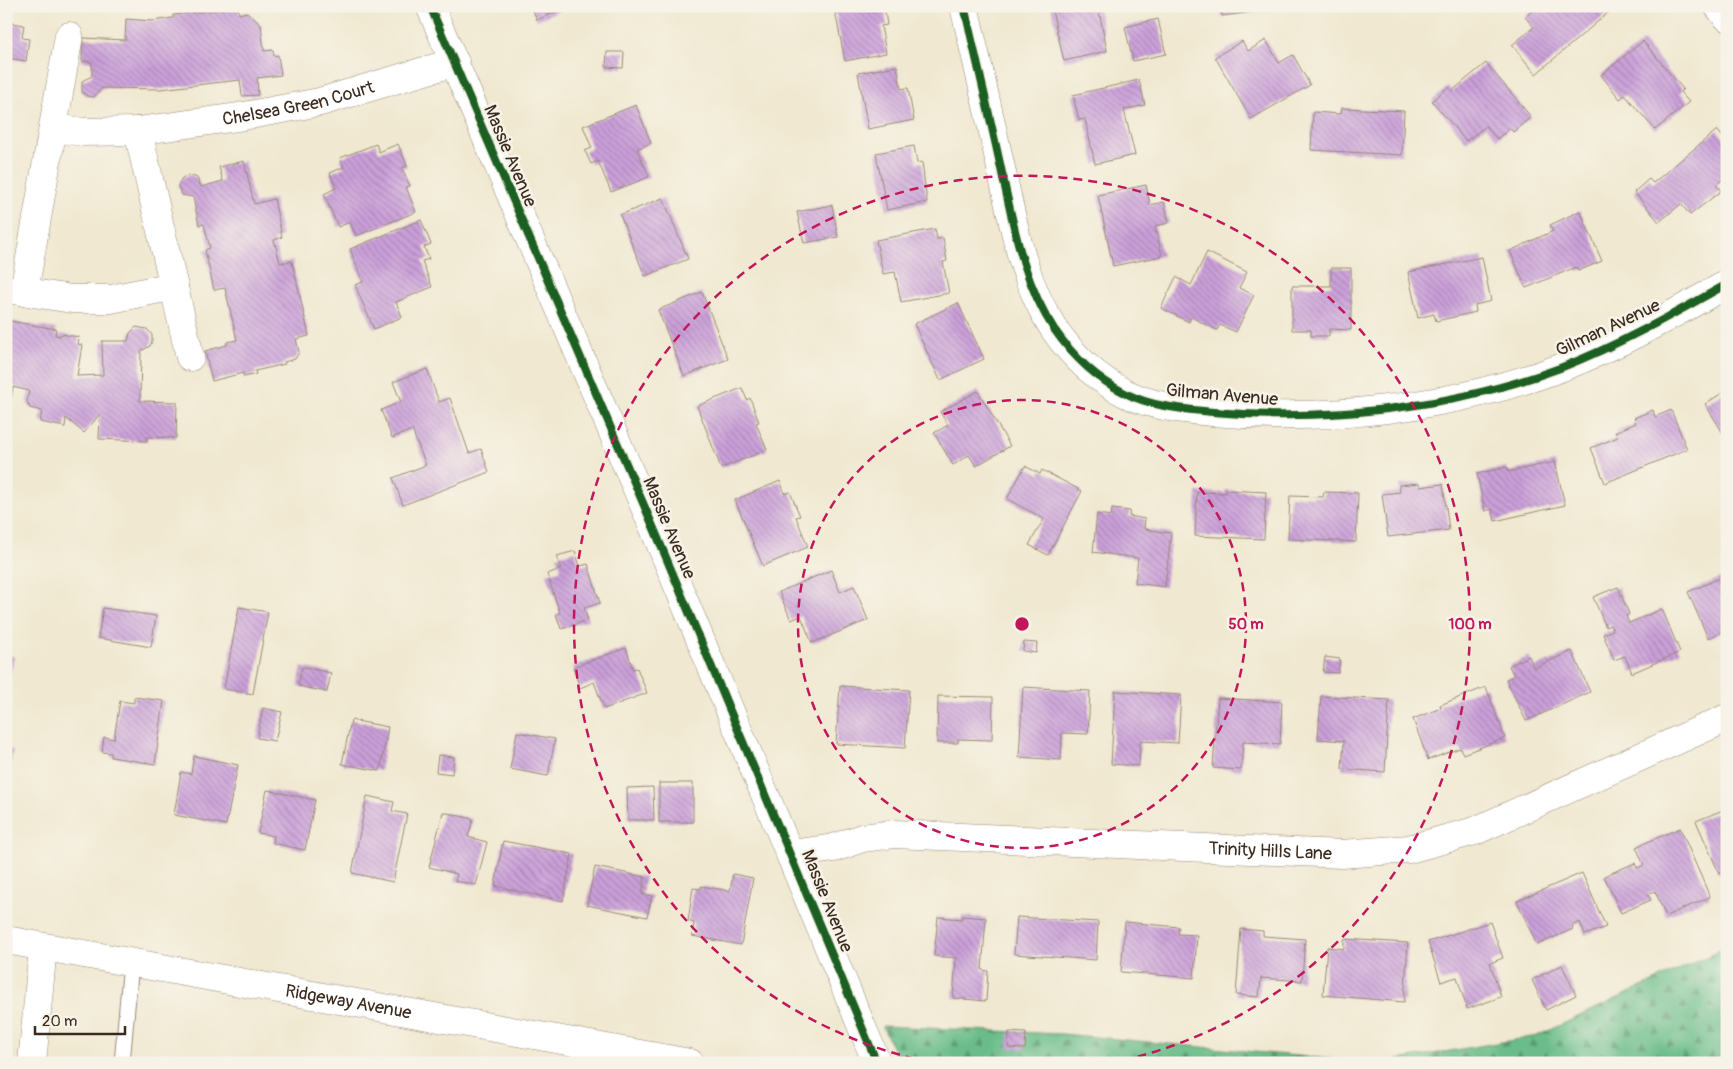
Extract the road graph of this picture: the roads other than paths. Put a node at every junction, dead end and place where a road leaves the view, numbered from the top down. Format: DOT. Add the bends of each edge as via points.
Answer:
graph roads {
  1 [pos="430,6"];
  2 [pos="964,6"];
  3 [pos="1718,6"];
  4 [pos="1727,17"];
  5 [pos="69,36"];
  6 [pos="456,62"];
  7 [pos="53,128"];
  8 [pos="138,131"];
  9 [pos="1727,284"];
  10 [pos="174,286"];
  11 [pos="15,290"];
  12 [pos="190,357"];
  13 [pos="1727,718"];
  14 [pos="791,854"];
  15 [pos="6,940"];
  16 [pos="43,947"];
  17 [pos="132,963"];
  18 [pos="32,1063"];
  19 [pos="122,1063"];
  20 [pos="690,1063"];
  21 [pos="877,1063"];
  1 -- 6 [label="street, Massie Avenue"];
  2 -- 9 [label="street, Gilman Avenue" via="1021,255 1041,308 1084,364 1125,394 1168,408 1243,414 1315,415 1401,407 1494,389 1559,368 1646,331"];
  3 -- 4 [label="street"];
  5 -- 7 [label="street"];
  6 -- 8 [label="street, Chelsea Green Court" via="320,102"];
  6 -- 14 [label="street, Massie Avenue" via="490,150"];
  7 -- 8 [label="street, Chelsea Green Court" via="83,132"];
  7 -- 11 [label="street"];
  8 -- 10 [label="street"];
  10 -- 11 [label="street" via="111,299 72,299"];
  10 -- 12 [label="street"];
  13 -- 14 [label="street, Trinity Hills Lane" via="1475,831 1409,849 1342,854 894,834"];
  14 -- 21 [label="street, Massie Avenue"];
  15 -- 16 [label="street, Ridgeway Avenue"];
  16 -- 17 [label="street, Ridgeway Avenue"];
  16 -- 18 [label="street"];
  17 -- 19 [label="lane"];
  17 -- 20 [label="street, Ridgeway Avenue"];
}
